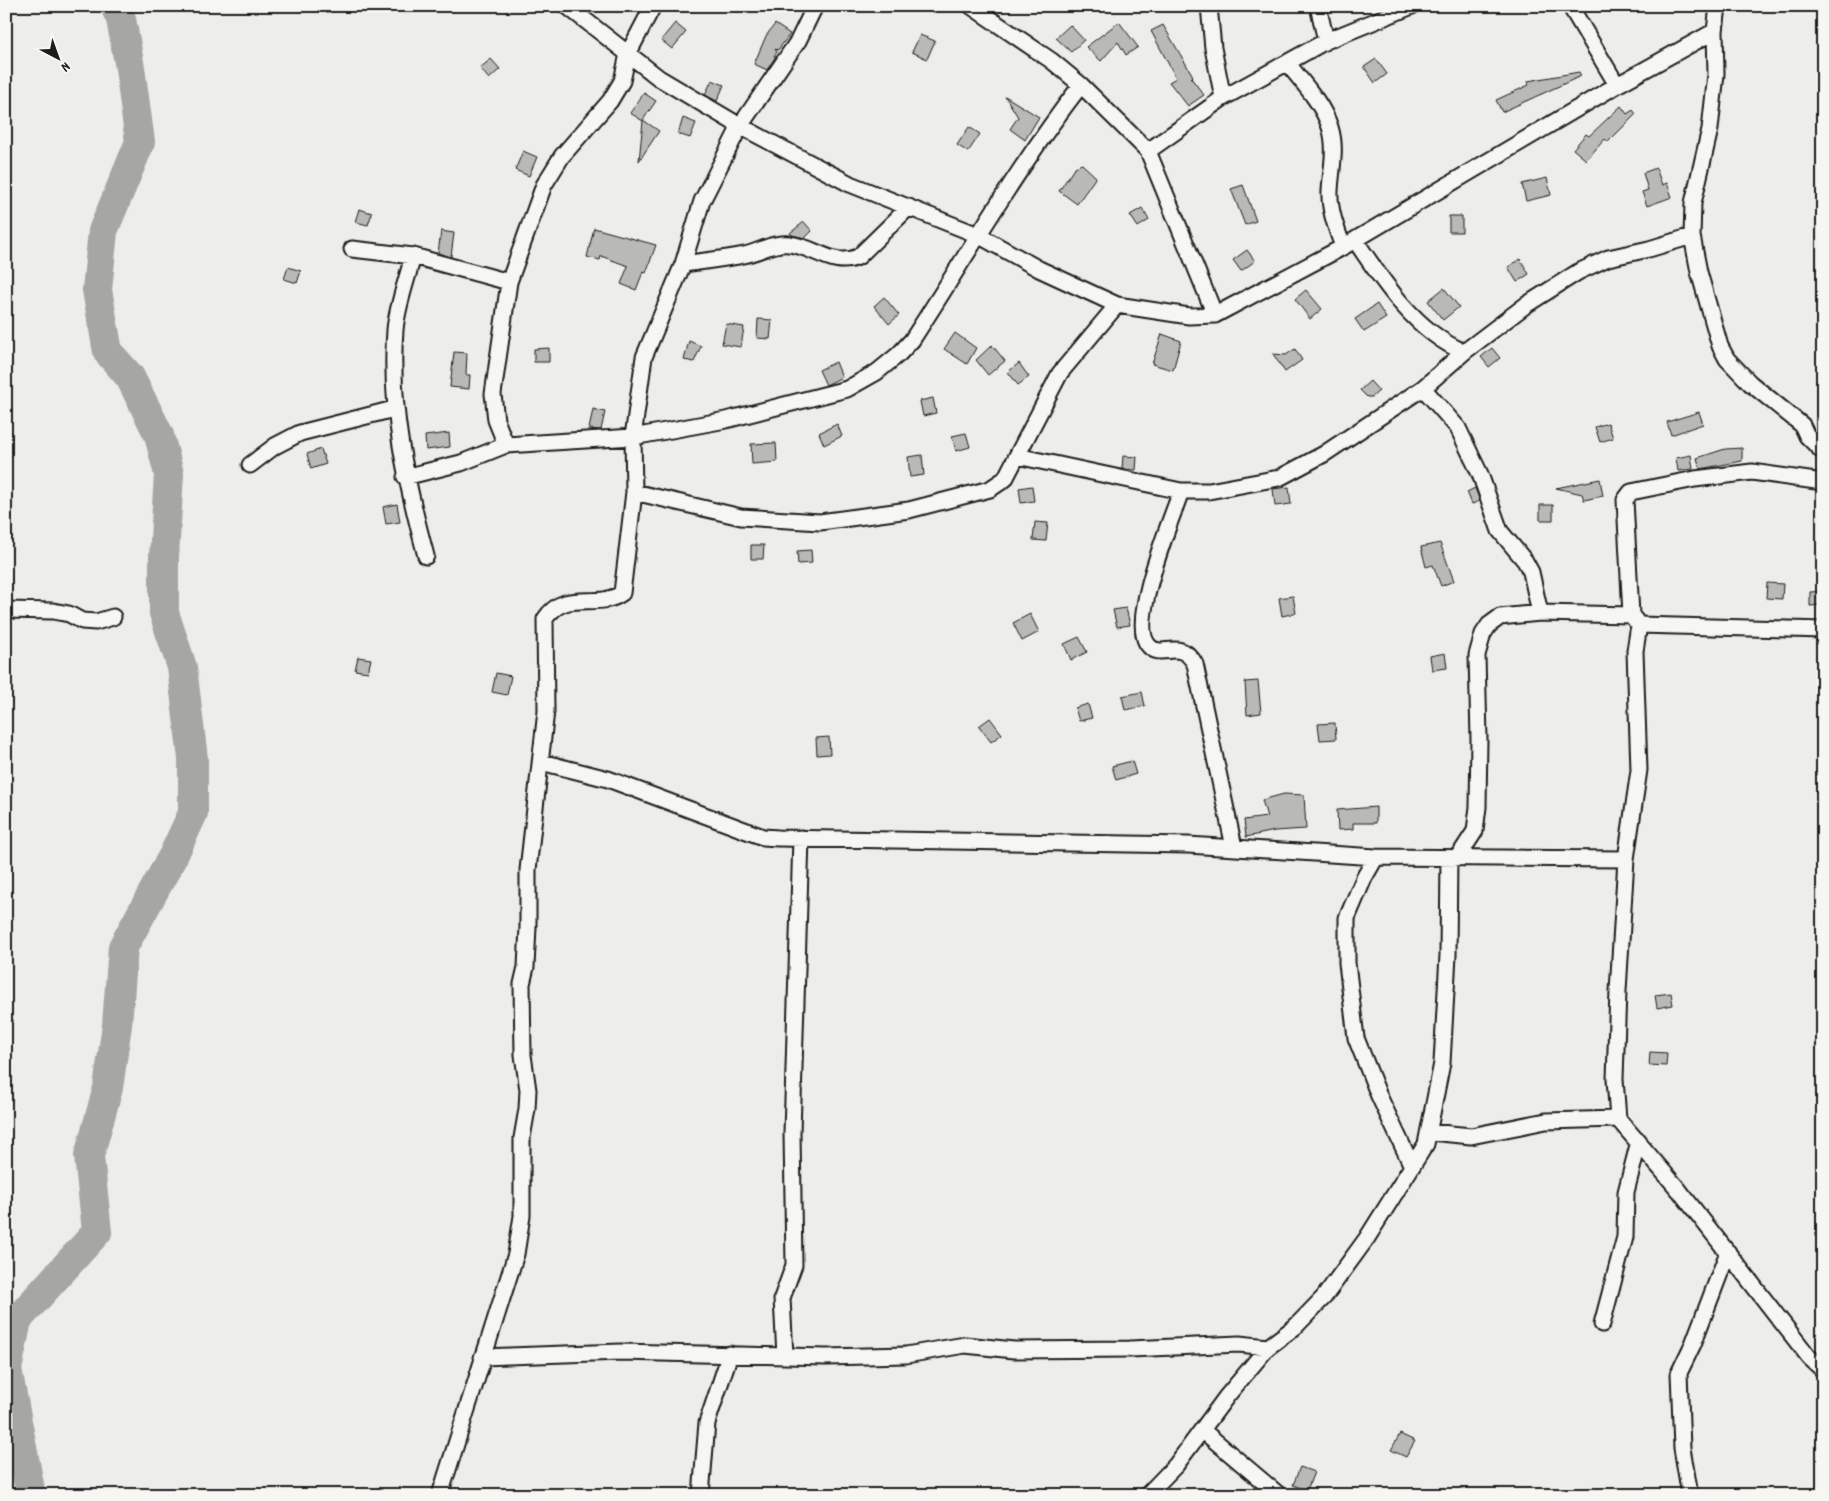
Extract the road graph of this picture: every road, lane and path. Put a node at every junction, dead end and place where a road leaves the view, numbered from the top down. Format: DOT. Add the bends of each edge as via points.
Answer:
graph roads {
  1 [pos="567,6"];
  2 [pos="653,6"];
  3 [pos="815,6"];
  4 [pos="971,6"];
  5 [pos="1209,6"];
  6 [pos="1318,6"];
  7 [pos="1412,6"];
  8 [pos="1570,6"];
  9 [pos="1718,6"];
  10 [pos="1715,31"];
  11 [pos="1326,41"];
  12 [pos="628,54"];
  13 [pos="1288,64"];
  14 [pos="1081,85"];
  15 [pos="1617,85"];
  16 [pos="1223,98"];
  17 [pos="740,126"];
  18 [pos="1148,151"];
  19 [pos="909,208"];
  20 [pos="978,235"];
  21 [pos="1692,236"];
  22 [pos="1349,243"];
  23 [pos="352,249"];
  24 [pos="413,256"];
  25 [pos="683,264"];
  26 [pos="510,282"];
  27 [pos="1117,305"];
  28 [pos="1215,316"];
  29 [pos="1464,352"];
  30 [pos="1423,388"];
  31 [pos="394,408"];
  32 [pos="633,438"];
  33 [pos="506,445"];
  34 [pos="1823,452"];
  35 [pos="1017,456"];
  36 [pos="250,464"];
  37 [pos="405,477"];
  38 [pos="1823,482"];
  39 [pos="1181,491"];
  40 [pos="634,492"];
  41 [pos="426,556"];
  42 [pos="6,610"];
  43 [pos="1540,613"];
  44 [pos="112,617"];
  45 [pos="1635,620"];
  46 [pos="1823,630"];
  47 [pos="541,762"];
  48 [pos="801,838"];
  49 [pos="1234,847"];
  50 [pos="1376,857"];
  51 [pos="1454,858"];
  52 [pos="1626,859"];
  53 [pos="1618,1119"];
  54 [pos="1430,1132"];
  55 [pos="1639,1141"];
  56 [pos="1412,1166"];
  57 [pos="1728,1252"];
  58 [pos="1602,1324"];
  59 [pos="1268,1347"];
  60 [pos="730,1354"];
  61 [pos="482,1356"];
  62 [pos="784,1356"];
  63 [pos="1823,1370"];
  64 [pos="1202,1430"];
  65 [pos="440,1495"];
  66 [pos="701,1495"];
  67 [pos="1147,1495"];
  68 [pos="1279,1495"];
  69 [pos="1690,1495"];
  1 -- 12 [label="street"];
  2 -- 12 [label="street"];
  3 -- 17 [label="street" via="798,41"];
  4 -- 14 [label="street" via="1052,61"];
  5 -- 16 [label="street"];
  6 -- 11 [label="street"];
  7 -- 11 [label="street"];
  8 -- 15 [label="street"];
  9 -- 10 [label="street"];
  10 -- 15 [label="street"];
  10 -- 21 [label="street" via="1716,74 1710,129 1693,203"];
  11 -- 13 [label="street"];
  12 -- 17 [label="street" via="660,78"];
  12 -- 26 [label="street" via="622,80 610,101 562,156 544,185"];
  13 -- 16 [label="street"];
  13 -- 22 [label="street" via="1320,106 1330,127 1334,167 1330,192 1334,216"];
  14 -- 18 [label="street"];
  14 -- 20 [label="street" via="1046,130"];
  15 -- 22 [label="street"];
  16 -- 18 [label="street"];
  17 -- 19 [label="street" via="850,184"];
  17 -- 25 [label="street" via="702,201"];
  18 -- 28 [label="street"];
  19 -- 20 [label="street"];
  19 -- 25 [label="street" via="858,257 849,261 838,261 789,244 745,255"];
  20 -- 27 [label="street" via="1039,269"];
  20 -- 32 [label="street" via="912,340 877,372 847,388 726,420"];
  21 -- 29 [label="street" via="1608,258 1578,272 1526,305"];
  21 -- 34 [label="street" via="1720,346 1727,359 1750,383 1802,425 1807,436"];
  22 -- 28 [label="street"];
  22 -- 29 [label="street" via="1427,329 1446,344"];
  23 -- 24 [label="street"];
  24 -- 26 [label="street"];
  24 -- 31 [label="street" via="395,329"];
  25 -- 32 [label="street" via="644,357"];
  26 -- 33 [label="street" via="493,394 496,420"];
  27 -- 28 [label="street" via="1189,316"];
  27 -- 35 [label="street" via="1060,373"];
  29 -- 30 [label="street"];
  30 -- 39 [label="street" via="1324,454 1279,478 1209,491"];
  30 -- 43 [label="street" via="1458,428 1480,474 1500,531 1531,572"];
  31 -- 36 [label="street" via="300,433"];
  31 -- 37 [label="street"];
  32 -- 33 [label="street"];
  32 -- 40 [label="street"];
  33 -- 37 [label="street" via="461,463"];
  35 -- 39 [label="street"];
  35 -- 40 [label="street" via="1005,479 990,489 909,510 820,522 741,516"];
  37 -- 41 [label="street"];
  38 -- 45 [label="street" via="1752,472 1695,479 1627,495 1624,500"];
  39 -- 49 [label="street" via="1150,576 1144,638 1148,646 1156,650 1181,650 1190,654 1195,664"];
  40 -- 47 [label="street" via="622,593 610,598 564,602 551,609 545,619 546,711"];
  42 -- 44 [label="street" via="54,611 70,614 82,621 96,622"];
  43 -- 45 [label="street"];
  43 -- 51 [label="street" via="1500,618 1483,634 1477,655 1478,807 1475,831"];
  45 -- 46 [label="street"];
  45 -- 52 [label="street" via="1639,770"];
  47 -- 48 [label="street" via="608,779 763,837"];
  47 -- 61 [label="street" via="528,870 526,967 522,984 523,1055 528,1090 522,1138 522,1216 516,1254"];
  48 -- 49 [label="street"];
  48 -- 62 [label="street" via="792,1133 794,1266 782,1298"];
  49 -- 50 [label="street"];
  50 -- 51 [label="street"];
  50 -- 56 [label="street" via="1348,918 1347,963 1356,1038 1378,1096"];
  51 -- 52 [label="street"];
  51 -- 54 [label="street" via="1442,1063"];
  52 -- 53 [label="street" via="1615,1079"];
  53 -- 54 [label="street" via="1546,1122 1471,1136"];
  53 -- 55 [label="street"];
  54 -- 56 [label="street"];
  55 -- 57 [label="street"];
  55 -- 58 [label="street" via="1626,1192 1626,1237"];
  56 -- 59 [label="street" via="1367,1238 1324,1297 1295,1327"];
  57 -- 63 [label="street"];
  57 -- 69 [label="street" via="1679,1373 1682,1448"];
  59 -- 62 [label="street" via="1239,1344 1014,1350 965,1345 906,1355"];
  59 -- 64 [label="street"];
  60 -- 61 [label="street" via="621,1352"];
  60 -- 62 [label="street"];
  60 -- 66 [label="street" via="707,1424"];
  61 -- 65 [label="street"];
  64 -- 67 [label="street" via="1176,1465"];
  64 -- 68 [label="street"];
}
